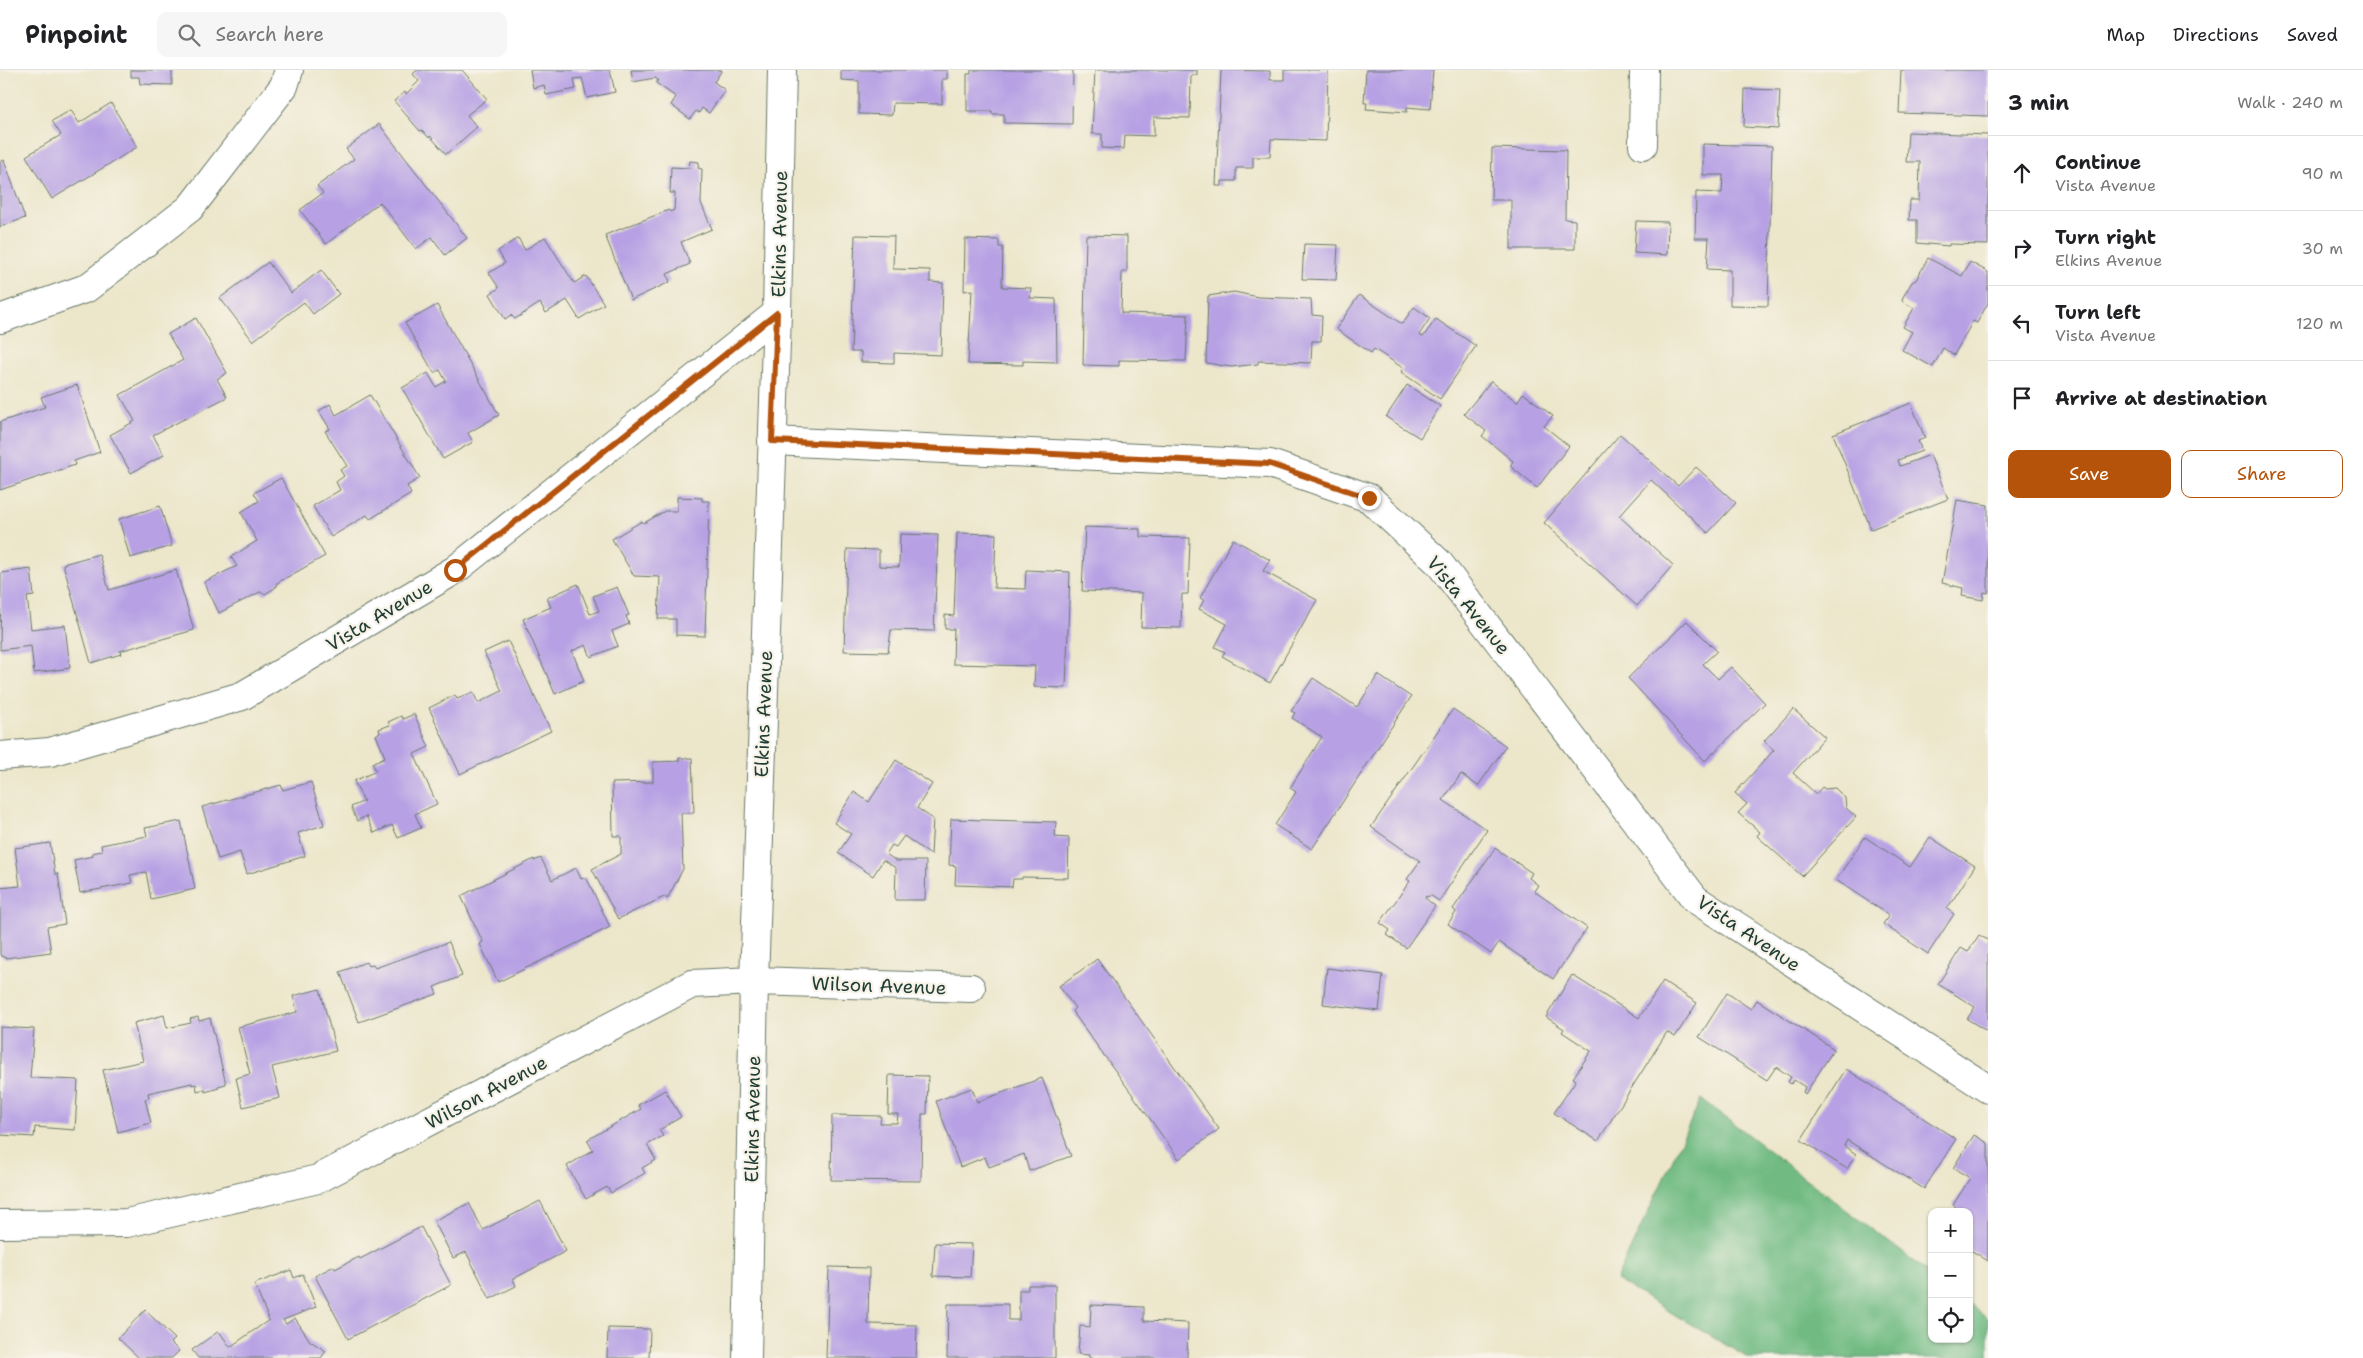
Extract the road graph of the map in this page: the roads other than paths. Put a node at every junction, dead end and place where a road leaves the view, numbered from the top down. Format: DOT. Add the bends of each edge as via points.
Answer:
graph roads {
  1 [pos="290,70"];
  2 [pos="782,70"];
  3 [pos="1644,70"];
  4 [pos="1642,145"];
  5 [pos="777,313"];
  6 [pos="0,319"];
  7 [pos="772,441"];
  8 [pos="0,756"];
  9 [pos="754,981"];
  10 [pos="971,988"];
  11 [pos="1988,1089"];
  12 [pos="0,1224"];
  13 [pos="747,1358"];
  1 -- 6 [label="street" via="284,86 190,208 87,288"];
  2 -- 5 [label="street, Elkins Avenue"];
  3 -- 4 [label="street"];
  5 -- 7 [label="street, Elkins Avenue"];
  5 -- 8 [label="street, Vista Avenue" via="455,570 242,696 50,752"];
  7 -- 9 [label="street, Elkins Avenue"];
  7 -- 11 [label="street, Vista Avenue" via="1270,464 1369,498 1439,563 1695,900"];
  9 -- 10 [label="street, Wilson Avenue"];
  9 -- 12 [label="street, Wilson Avenue" via="692,984 318,1179 127,1223"];
  9 -- 13 [label="street, Elkins Avenue"];
}
